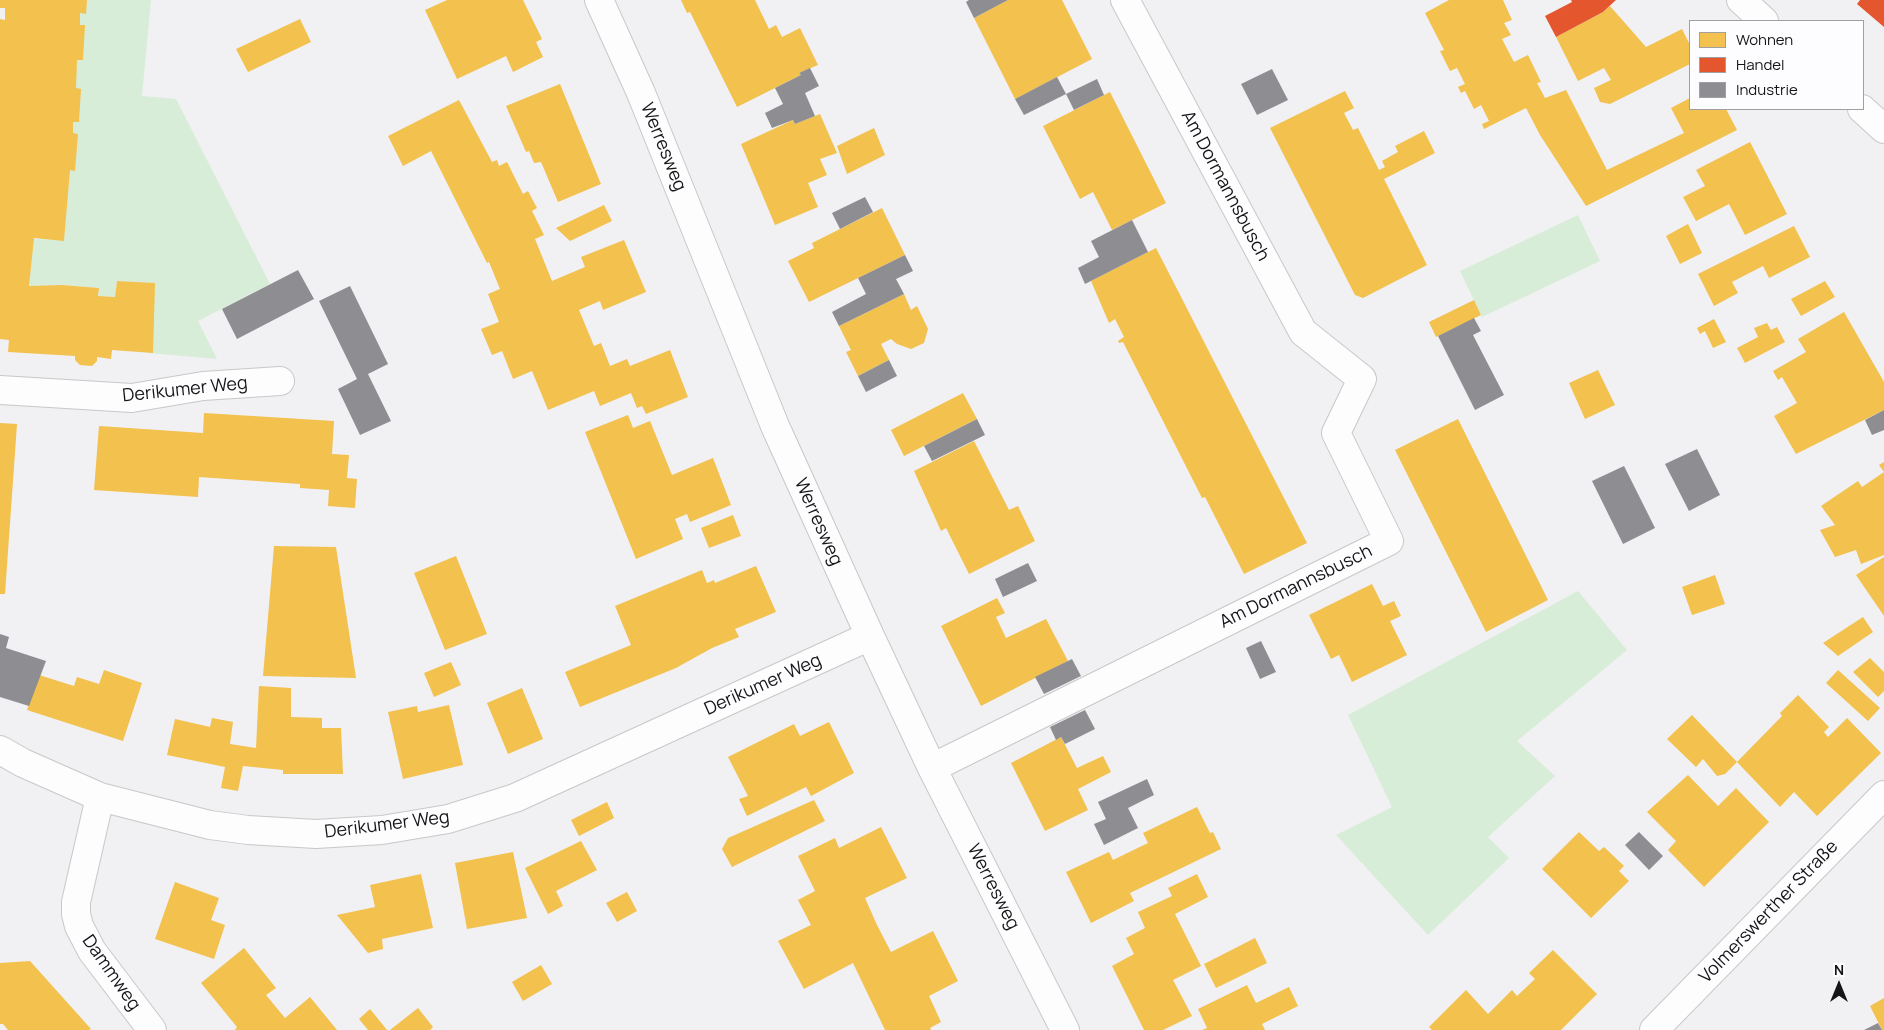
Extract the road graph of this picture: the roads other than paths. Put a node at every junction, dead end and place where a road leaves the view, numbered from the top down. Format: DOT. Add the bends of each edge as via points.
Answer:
graph roads {
  1 [pos="599,0"];
  2 [pos="1125,0"];
  3 [pos="1741,0"];
  4 [pos="1763,20"];
  5 [pos="1863,110"];
  6 [pos="1884,128"];
  7 [pos="280,381"];
  8 [pos="0,390"];
  9 [pos="870,636"];
  10 [pos="0,750"];
  11 [pos="932,768"];
  12 [pos="1884,794"];
  13 [pos="100,797"];
  14 [pos="152,1030"];
  15 [pos="1066,1030"];
  16 [pos="1654,1030"];
  1 -- 9 [label="street, Werresweg" via="641,93 775,426"];
  2 -- 11 [label="street, Am Dormannsbusch" via="1303,332 1362,379 1336,433 1389,541"];
  3 -- 4 [label="street"];
  5 -- 6 [label="street"];
  7 -- 8 [label="street, Derikumer Weg" via="203,386 132,398"];
  9 -- 11 [label="street, Werresweg"];
  9 -- 13 [label="street, Derikumer Weg" via="515,798 448,819 348,833 282,833 210,825"];
  10 -- 13 [label="street, Derikumer Weg"];
  11 -- 15 [label="street, Werresweg"];
  12 -- 16 [label="street, Volmerswerther Straße"];
  13 -- 14 [label="street, Dammweg" via="76,914 92,951"];
}
